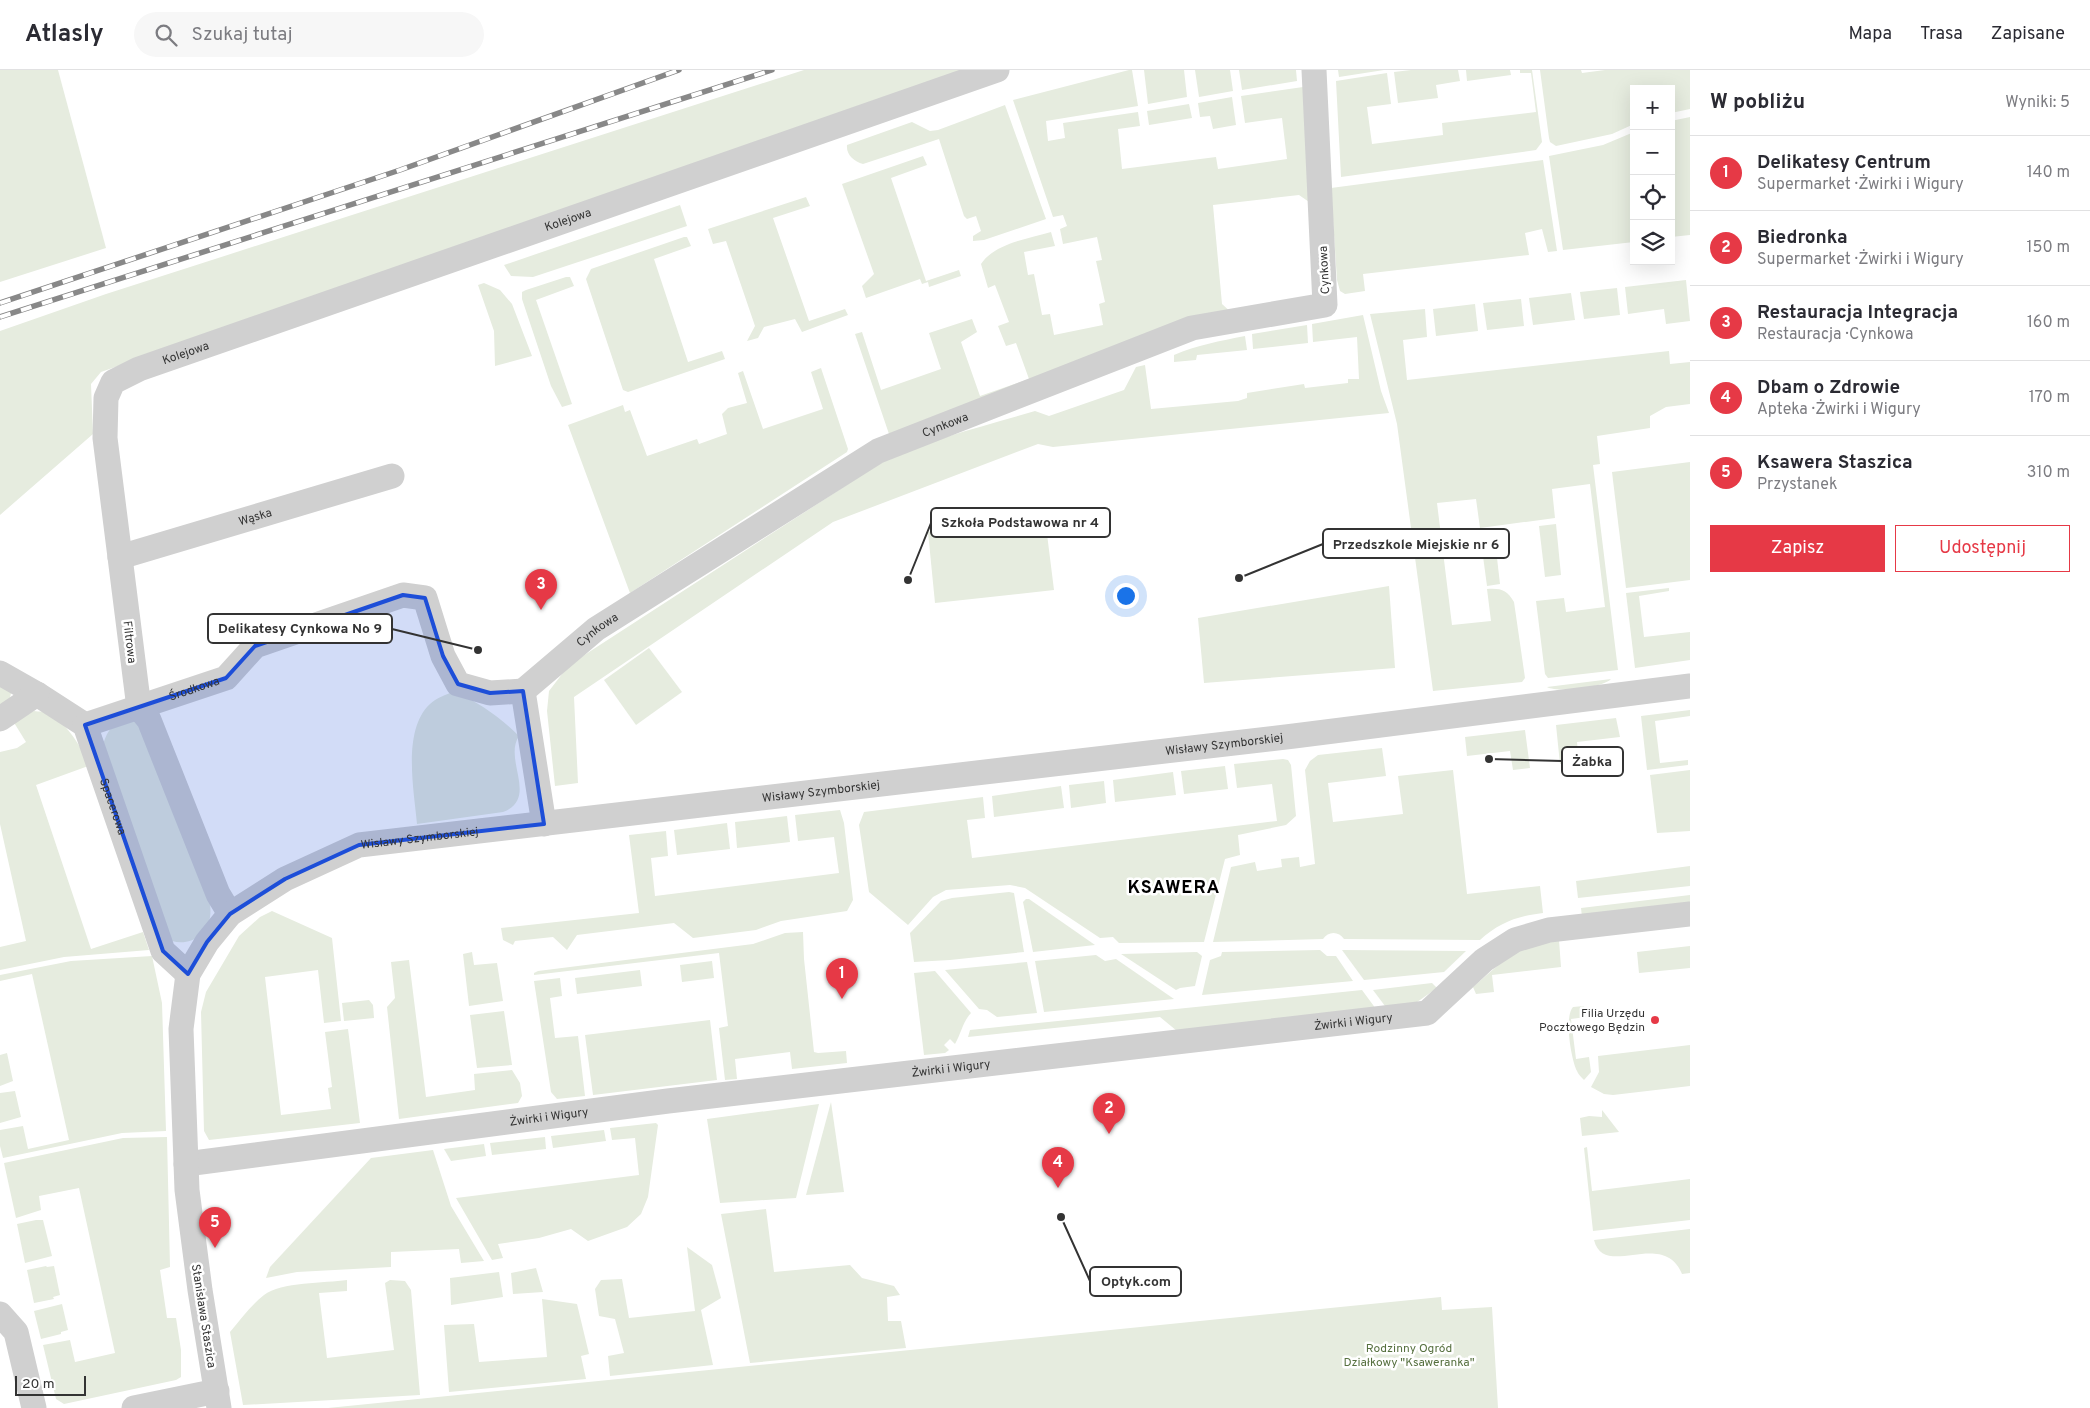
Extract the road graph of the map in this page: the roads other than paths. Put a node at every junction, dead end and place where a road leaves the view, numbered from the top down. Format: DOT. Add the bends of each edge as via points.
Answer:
graph roads {
  1 [pos="997,70"];
  2 [pos="1314,70"];
  3 [pos="139,369"];
  4 [pos="392,476"];
  5 [pos="120,557"];
  6 [pos="0,673"];
  7 [pos="1690,686"];
  8 [pos="524,691"];
  9 [pos="37,694"];
  10 [pos="139,708"];
  11 [pos="0,719"];
  12 [pos="84,726"];
  13 [pos="544,824"];
  14 [pos="230,914"];
  15 [pos="1690,914"];
  16 [pos="188,974"];
  17 [pos="186,1164"];
  18 [pos="0,1314"];
  19 [pos="218,1400"];
  20 [pos="34,1408"];
  21 [pos="134,1408"];
  1 -- 3 [label="street, Kolejowa"];
  2 -- 8 [label="street, Cynkowa" via="1325,305 1192,328 878,451 596,629"];
  3 -- 5 [label="street, Filtrowa" via="113,382 106,398 105,438"];
  4 -- 5 [label="street, Wąska"];
  5 -- 10 [label="street, Filtrowa"];
  6 -- 9 [label="street"];
  7 -- 13 [label="street, Wisławy Szymborskiej"];
  8 -- 10 [label="street, Środkowa" via="490,693 458,684 443,656 425,598 403,595 255,646 226,678"];
  8 -- 13 [label="street"];
  9 -- 11 [label="street"];
  9 -- 12 [label="street"];
  10 -- 12 [label="street, Środkowa"];
  10 -- 14 [label="street, Filtrowa" via="149,720 218,894"];
  12 -- 16 [label="street, Spacerowa" via="163,951"];
  13 -- 14 [label="street, Wisławy Szymborskiej" via="359,845 285,879"];
  14 -- 16 [label="street, Wisławy Szymborskiej" via="207,942"];
  15 -- 17 [label="street, Żwirki i Wigury" via="1549,930 1515,940 1484,960 1427,1014 640,1104"];
  16 -- 17 [label="street, Wisławy Szymborskiej" via="181,1029"];
  17 -- 19 [label="street, Stanisława Staszica" via="192,1236"];
  18 -- 20 [label="street" via="16,1332"];
  19 -- 21 [label="street"];
}
